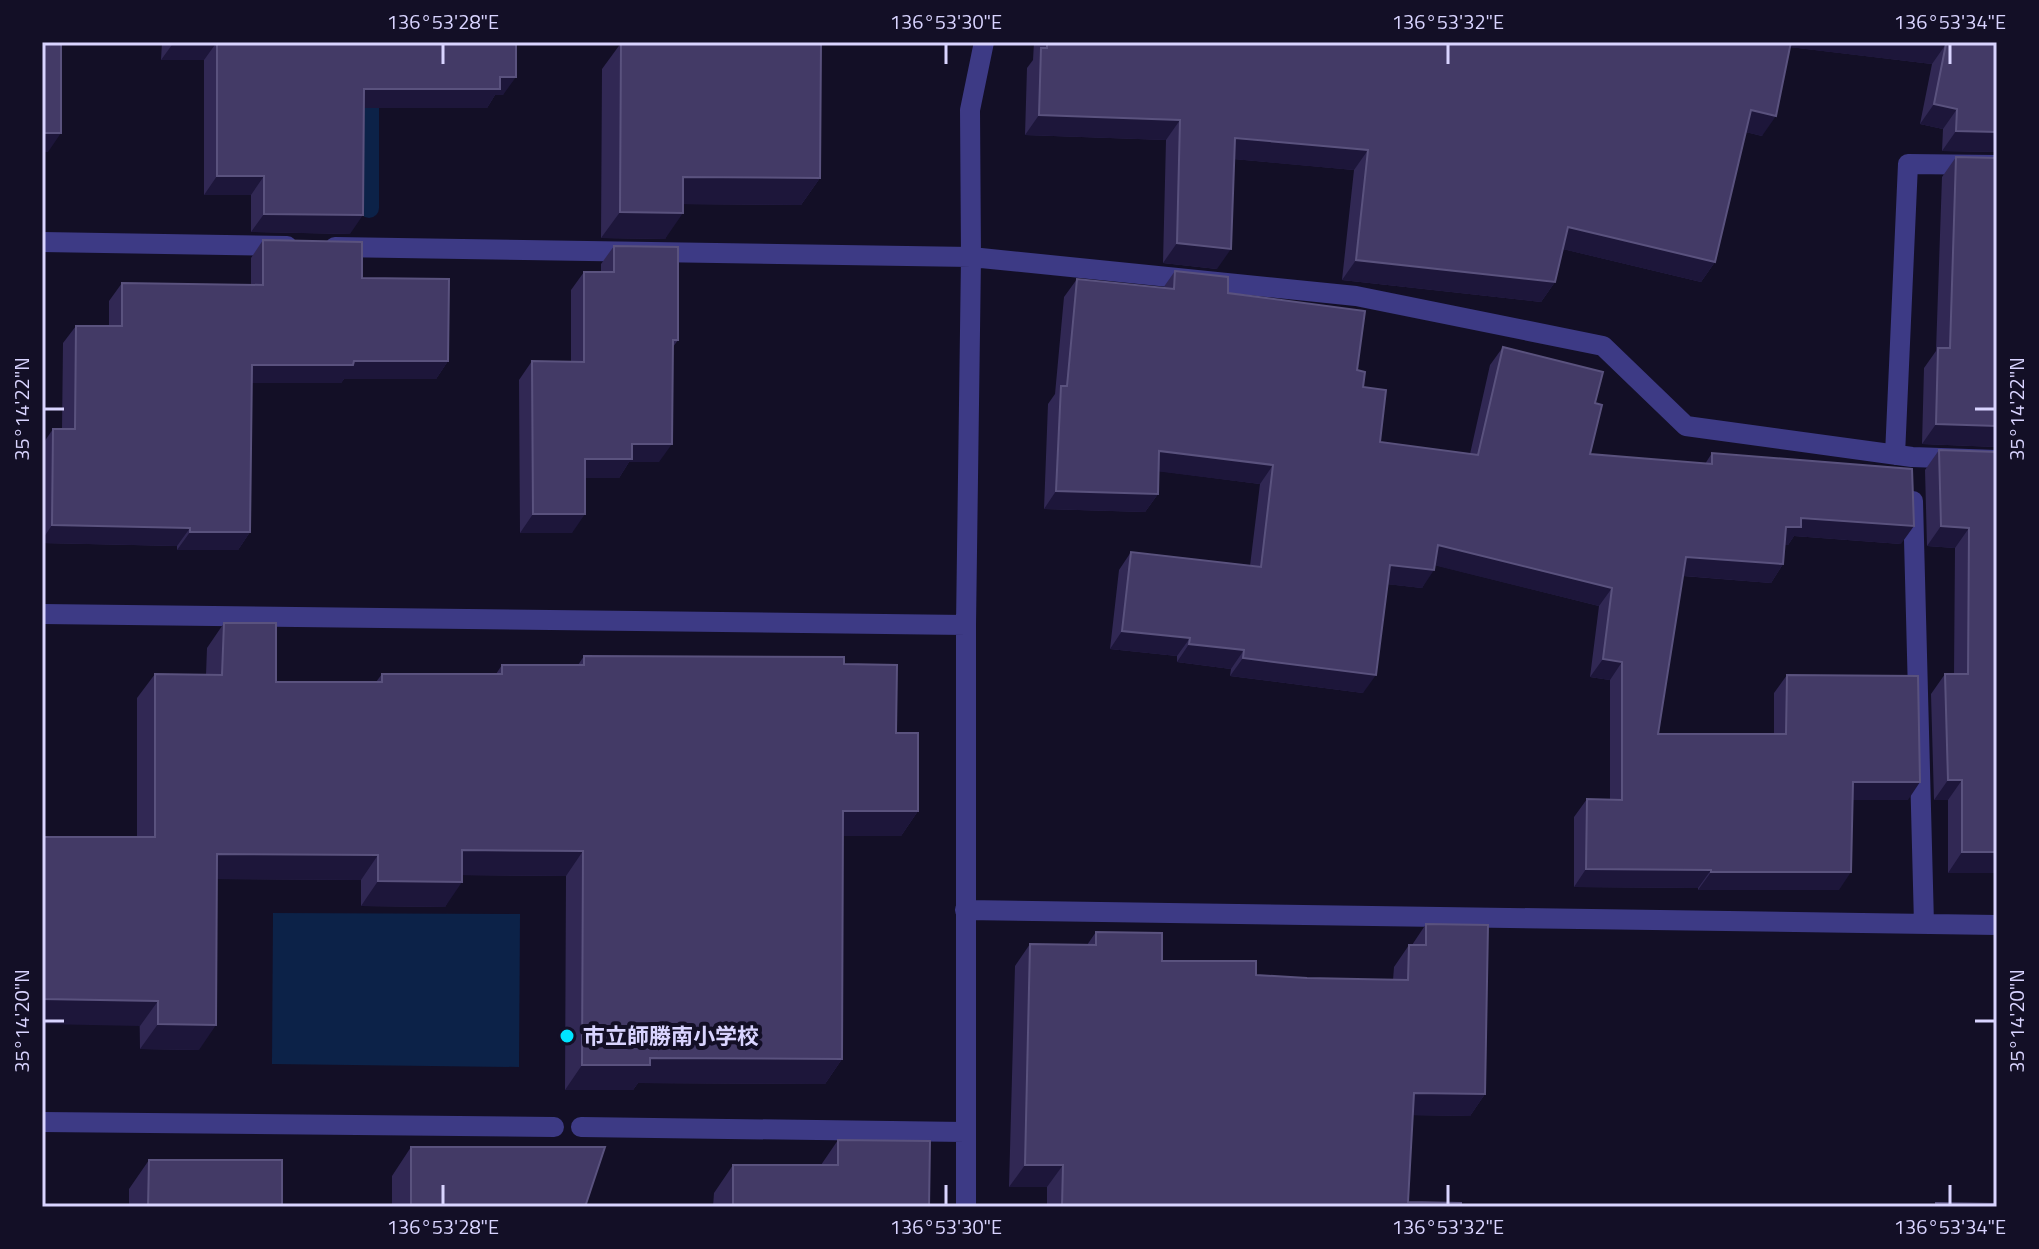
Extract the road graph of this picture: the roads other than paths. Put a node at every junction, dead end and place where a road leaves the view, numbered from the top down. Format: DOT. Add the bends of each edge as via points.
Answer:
graph roads {
  1 [pos="984,42"];
  2 [pos="1997,165"];
  3 [pos="42,242"];
  4 [pos="971,257"];
  5 [pos="1997,460"];
  6 [pos="1908,468"];
  7 [pos="42,614"];
  8 [pos="966,625"];
  9 [pos="965,910"];
  10 [pos="1924,924"];
  11 [pos="1997,925"];
  12 [pos="42,1122"];
  13 [pos="554,1127"];
  14 [pos="581,1127"];
  15 [pos="965,1132"];
  16 [pos="966,1207"];
  1 -- 4 [label="street" via="970,110"];
  2 -- 6 [label="street" via="1908,164"];
  3 -- 4 [label="street"];
  4 -- 6 [label="street" via="1356,296 1603,346 1686,426"];
  4 -- 8 [label="street"];
  5 -- 6 [label="street"];
  6 -- 10 [label="street"];
  7 -- 8 [label="street"];
  8 -- 9 [label="street"];
  9 -- 10 [label="street"];
  9 -- 15 [label="street"];
  10 -- 11 [label="street"];
  12 -- 13 [label="street"];
  14 -- 15 [label="street"];
  15 -- 16 [label="street"];
}
